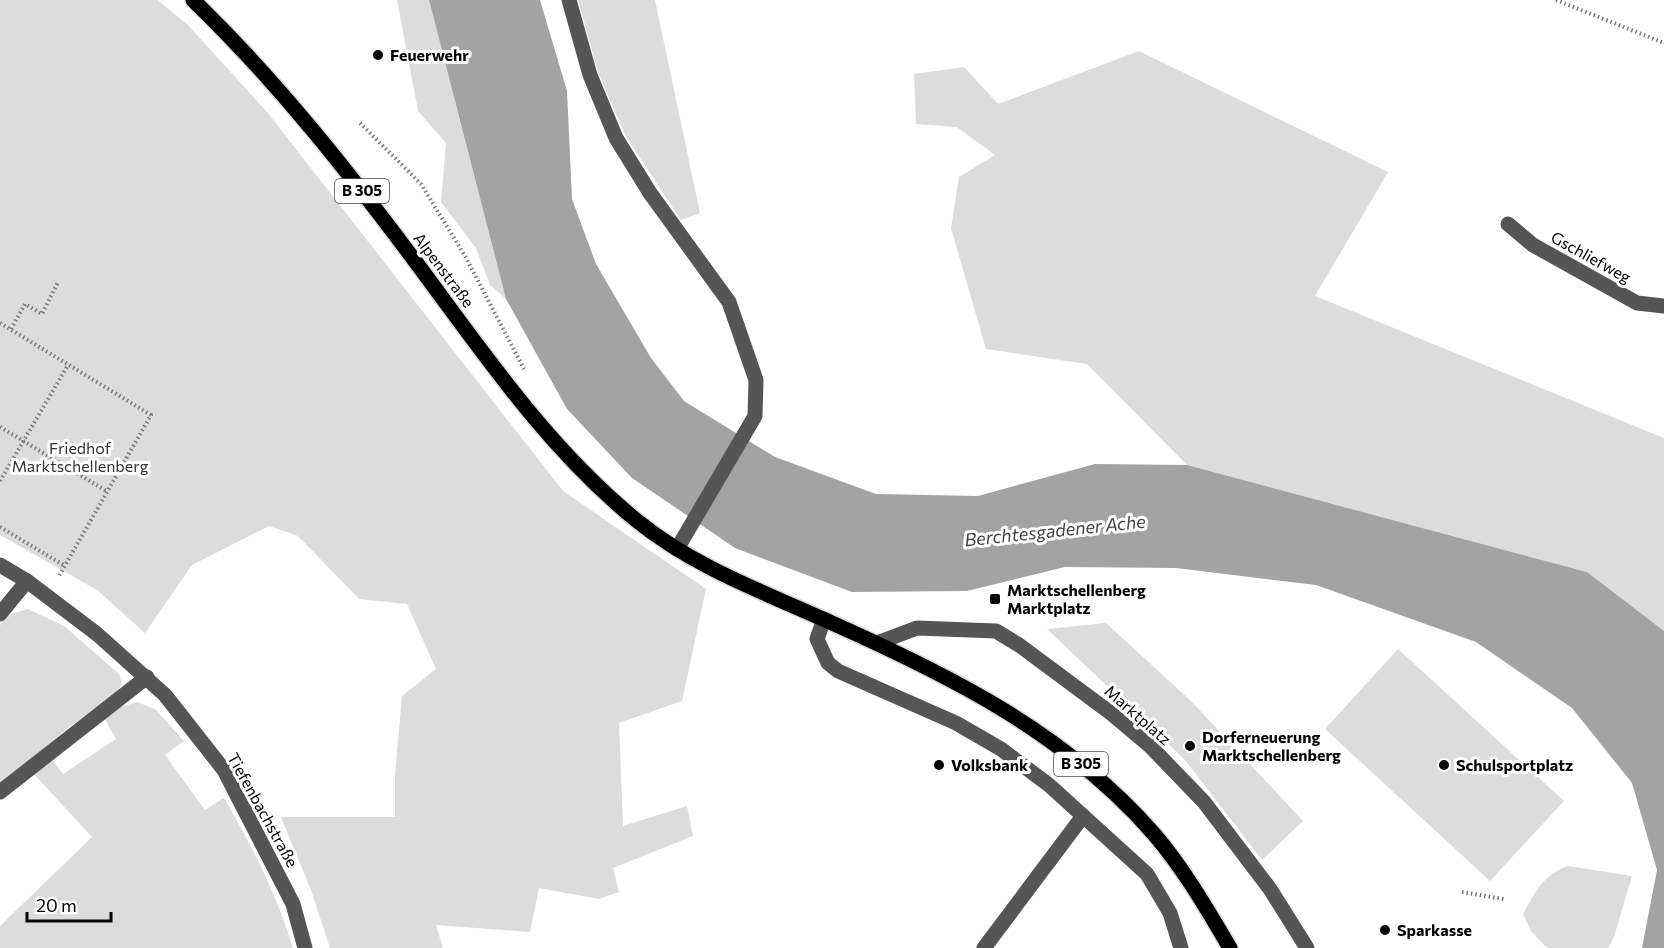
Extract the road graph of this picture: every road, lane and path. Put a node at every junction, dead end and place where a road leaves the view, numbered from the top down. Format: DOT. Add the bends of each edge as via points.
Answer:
graph roads {
  1 [pos="193,0"];
  2 [pos="569,0"];
  3 [pos="1556,0"];
  4 [pos="1664,44"];
  5 [pos="360,123"];
  6 [pos="1508,224"];
  7 [pos="58,282"];
  8 [pos="1664,306"];
  9 [pos="0,323"];
  10 [pos="10,329"];
  11 [pos="68,365"];
  12 [pos="514,395"];
  13 [pos="0,427"];
  14 [pos="24,441"];
  15 [pos="0,481"];
  16 [pos="108,492"];
  17 [pos="0,527"];
  18 [pos="676,549"];
  19 [pos="0,565"];
  20 [pos="65,566"];
  21 [pos="59,576"];
  22 [pos="27,581"];
  23 [pos="0,614"];
  24 [pos="824,619"];
  25 [pos="877,643"];
  26 [pos="147,677"];
  27 [pos="0,792"];
  28 [pos="1083,816"];
  29 [pos="1462,892"];
  30 [pos="1504,898"];
  31 [pos="305,948"];
  32 [pos="984,948"];
  33 [pos="1181,948"];
  34 [pos="1230,948"];
  35 [pos="1307,948"];
  1 -- 12 [label="main road, Alpenstraße / B 305" via="261,70 329,149"];
  2 -- 18 [label="street" via="590,75 616,138 650,194 729,302 756,380 755,416"];
  3 -- 4 [label="path"];
  5 -- 12 [label="path" via="421,184 465,256 525,368"];
  6 -- 8 [label="street, Gschliefweg" via="1533,245 1637,303"];
  7 -- 10 [label="path" via="42,314 25,304"];
  9 -- 10 [label="path"];
  10 -- 11 [label="path"];
  11 -- 14 [label="path"];
  11 -- 16 [label="path" via="151,415"];
  12 -- 18 [label="main road, Alpenstraße / B 305" via="588,477"];
  13 -- 14 [label="path"];
  14 -- 15 [label="path"];
  14 -- 16 [label="path"];
  16 -- 20 [label="path"];
  17 -- 20 [label="path"];
  18 -- 24 [label="main road, B 305" via="722,575"];
  19 -- 22 [label="street, Tiefenbachstraße"];
  20 -- 21 [label="path"];
  22 -- 23 [label="street"];
  22 -- 26 [label="street, Tiefenbachstraße"];
  24 -- 25 [label="main road, B 305"];
  24 -- 28 [label="street" via="817,639 828,663 857,681 956,723 1001,749"];
  25 -- 34 [label="main road, B 305" via="991,700 1073,757 1156,836 1196,891"];
  25 -- 35 [label="street, Marktplatz" via="918,628 996,631 1019,645 1150,746 1204,802 1270,889"];
  26 -- 27 [label="street"];
  26 -- 31 [label="street, Tiefenbachstraße" via="224,770 293,904"];
  28 -- 32 [label="street"];
  28 -- 33 [label="street" via="1147,874 1170,913"];
  29 -- 30 [label="path"];
}
